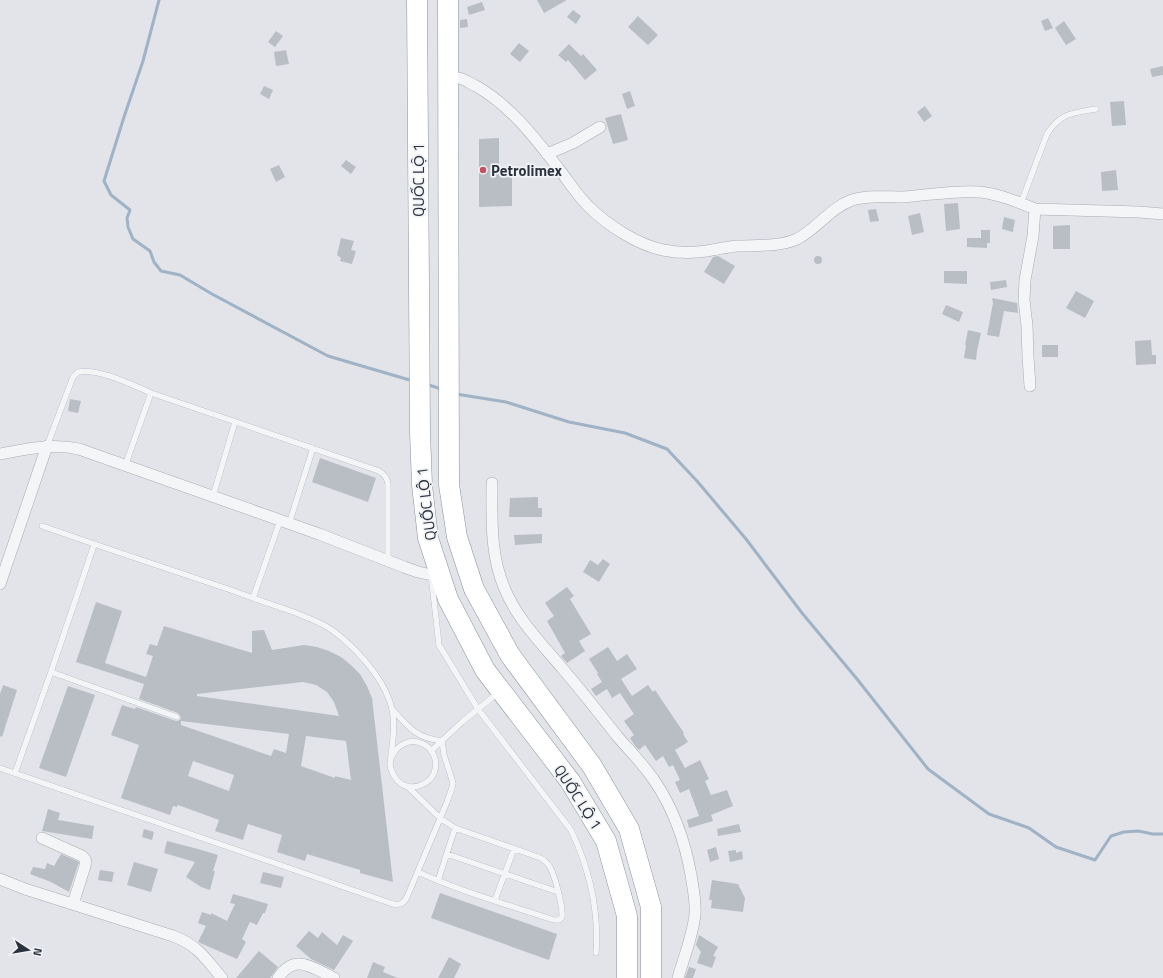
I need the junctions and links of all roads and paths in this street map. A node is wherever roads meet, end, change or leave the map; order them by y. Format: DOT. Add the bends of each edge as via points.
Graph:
graph roads {
  1 [pos="417,0"];
  2 [pos="448,0"];
  3 [pos="448,81"];
  4 [pos="1096,108"];
  5 [pos="448,124"];
  6 [pos="418,127"];
  7 [pos="600,128"];
  8 [pos="547,154"];
  9 [pos="1021,203"];
  10 [pos="1035,209"];
  11 [pos="1163,214"];
  12 [pos="1030,386"];
  13 [pos="151,393"];
  14 [pos="235,422"];
  15 [pos="47,446"];
  16 [pos="313,448"];
  17 [pos="0,454"];
  18 [pos="125,466"];
  19 [pos="492,483"];
  20 [pos="213,496"];
  21 [pos="284,522"];
  22 [pos="42,526"];
  23 [pos="94,544"];
  24 [pos="388,560"];
  25 [pos="436,576"];
  26 [pos="0,584"];
  27 [pos="253,598"];
  28 [pos="522,671"];
  29 [pos="51,672"];
  30 [pos="500,690"];
  31 [pos="478,709"];
  32 [pos="393,710"];
  33 [pos="177,717"];
  34 [pos="442,741"];
  35 [pos="431,751"];
  36 [pos="391,758"];
  37 [pos="0,768"];
  38 [pos="15,773"];
  39 [pos="408,787"];
  40 [pos="440,818"];
  41 [pos="455,828"];
  42 [pos="42,838"];
  43 [pos="514,849"];
  44 [pos="447,854"];
  45 [pos="418,872"];
  46 [pos="505,874"];
  47 [pos="0,879"];
  48 [pos="438,881"];
  49 [pos="558,892"];
  50 [pos="495,900"];
  51 [pos="73,904"];
  52 [pos="596,953"];
  53 [pos="222,978"];
  54 [pos="278,978"];
  55 [pos="334,978"];
  56 [pos="627,978"];
  57 [pos="651,978"];
  58 [pos="678,978"];
  1 -- 6 [label="highway, QUỐC LỘ 1"];
  2 -- 3 [label="highway, QUỐC LỘ 1"];
  3 -- 5 [label="highway, QUỐC LỘ 1"];
  3 -- 8 [label="street" via="458,78 488,93 513,113"];
  4 -- 9 [label="lane" via="1064,117 1052,126"];
  5 -- 6 [label="highway"];
  5 -- 28 [label="highway, QUỐC LỘ 1" via="450,485 457,537 474,589 510,655"];
  6 -- 25 [label="highway, QUỐC LỘ 1" via="422,485 428,538"];
  7 -- 8 [label="street"];
  8 -- 9 [label="street" via="576,192 602,218 644,244 674,251 698,252 788,242 805,234 839,207 861,198 981,192"];
  9 -- 10 [label="street"];
  10 -- 11 [label="street"];
  10 -- 12 [label="street" via="1024,300"];
  13 -- 14 [label="lane"];
  13 -- 15 [label="lane" via="91,371 78,372 72,378"];
  13 -- 18 [label="lane"];
  14 -- 16 [label="lane"];
  14 -- 20 [label="lane"];
  15 -- 17 [label="street"];
  15 -- 18 [label="street" via="79,449"];
  15 -- 26 [label="street"];
  16 -- 21 [label="lane"];
  16 -- 24 [label="lane" via="371,468 387,478"];
  18 -- 20 [label="street"];
  19 -- 58 [label="street" via="495,558 498,573 510,602 651,775 676,822 688,862 695,904 694,921"];
  20 -- 21 [label="street"];
  21 -- 24 [label="street"];
  21 -- 27 [label="lane"];
  22 -- 23 [label="lane"];
  23 -- 27 [label="lane"];
  23 -- 29 [label="lane"];
  24 -- 25 [label="street"];
  25 -- 30 [label="highway, QUỐC LỘ 1" via="485,670"];
  25 -- 31 [label="lane" via="439,644"];
  27 -- 32 [label="lane" via="317,622 343,639 379,680"];
  28 -- 30 [label="highway"];
  28 -- 57 [label="highway, QUỐC LỘ 1" via="592,766 629,829 651,907"];
  29 -- 33 [label="lane"];
  29 -- 38 [label="lane"];
  30 -- 31 [label="lane"];
  30 -- 56 [label="highway, QUỐC LỘ 1" via="570,781 606,841 628,916"];
  31 -- 34 [label="lane"];
  31 -- 52 [label="lane" via="576,840 588,879 596,920"];
  32 -- 34 [label="lane" via="421,736"];
  32 -- 36 [label="lane"];
  34 -- 35 [label="lane"];
  34 -- 40 [label="lane" via="453,783"];
  35 -- 36 [label="lane" via="422,743 407,742 394,751"];
  35 -- 39 [label="lane" via="436,761 433,776 422,785"];
  36 -- 39 [label="lane" via="390,765 395,779"];
  37 -- 38 [label="lane"];
  38 -- 45 [label="lane" via="394,904 401,904 406,900"];
  39 -- 40 [label="lane"];
  40 -- 41 [label="lane"];
  40 -- 45 [label="lane"];
  41 -- 43 [label="lane"];
  41 -- 44 [label="lane"];
  42 -- 51 [label="street" via="85,858 85,866"];
  43 -- 46 [label="lane"];
  43 -- 49 [label="lane" via="546,862"];
  44 -- 46 [label="lane"];
  44 -- 48 [label="lane"];
  45 -- 48 [label="lane"];
  46 -- 49 [label="lane"];
  46 -- 50 [label="lane"];
  47 -- 51 [label="street"];
  48 -- 50 [label="lane"];
  49 -- 50 [label="lane" via="562,915 561,919 557,920"];
  51 -- 53 [label="street" via="186,941 202,954"];
  54 -- 55 [label="street" via="289,966 301,963"];
}
